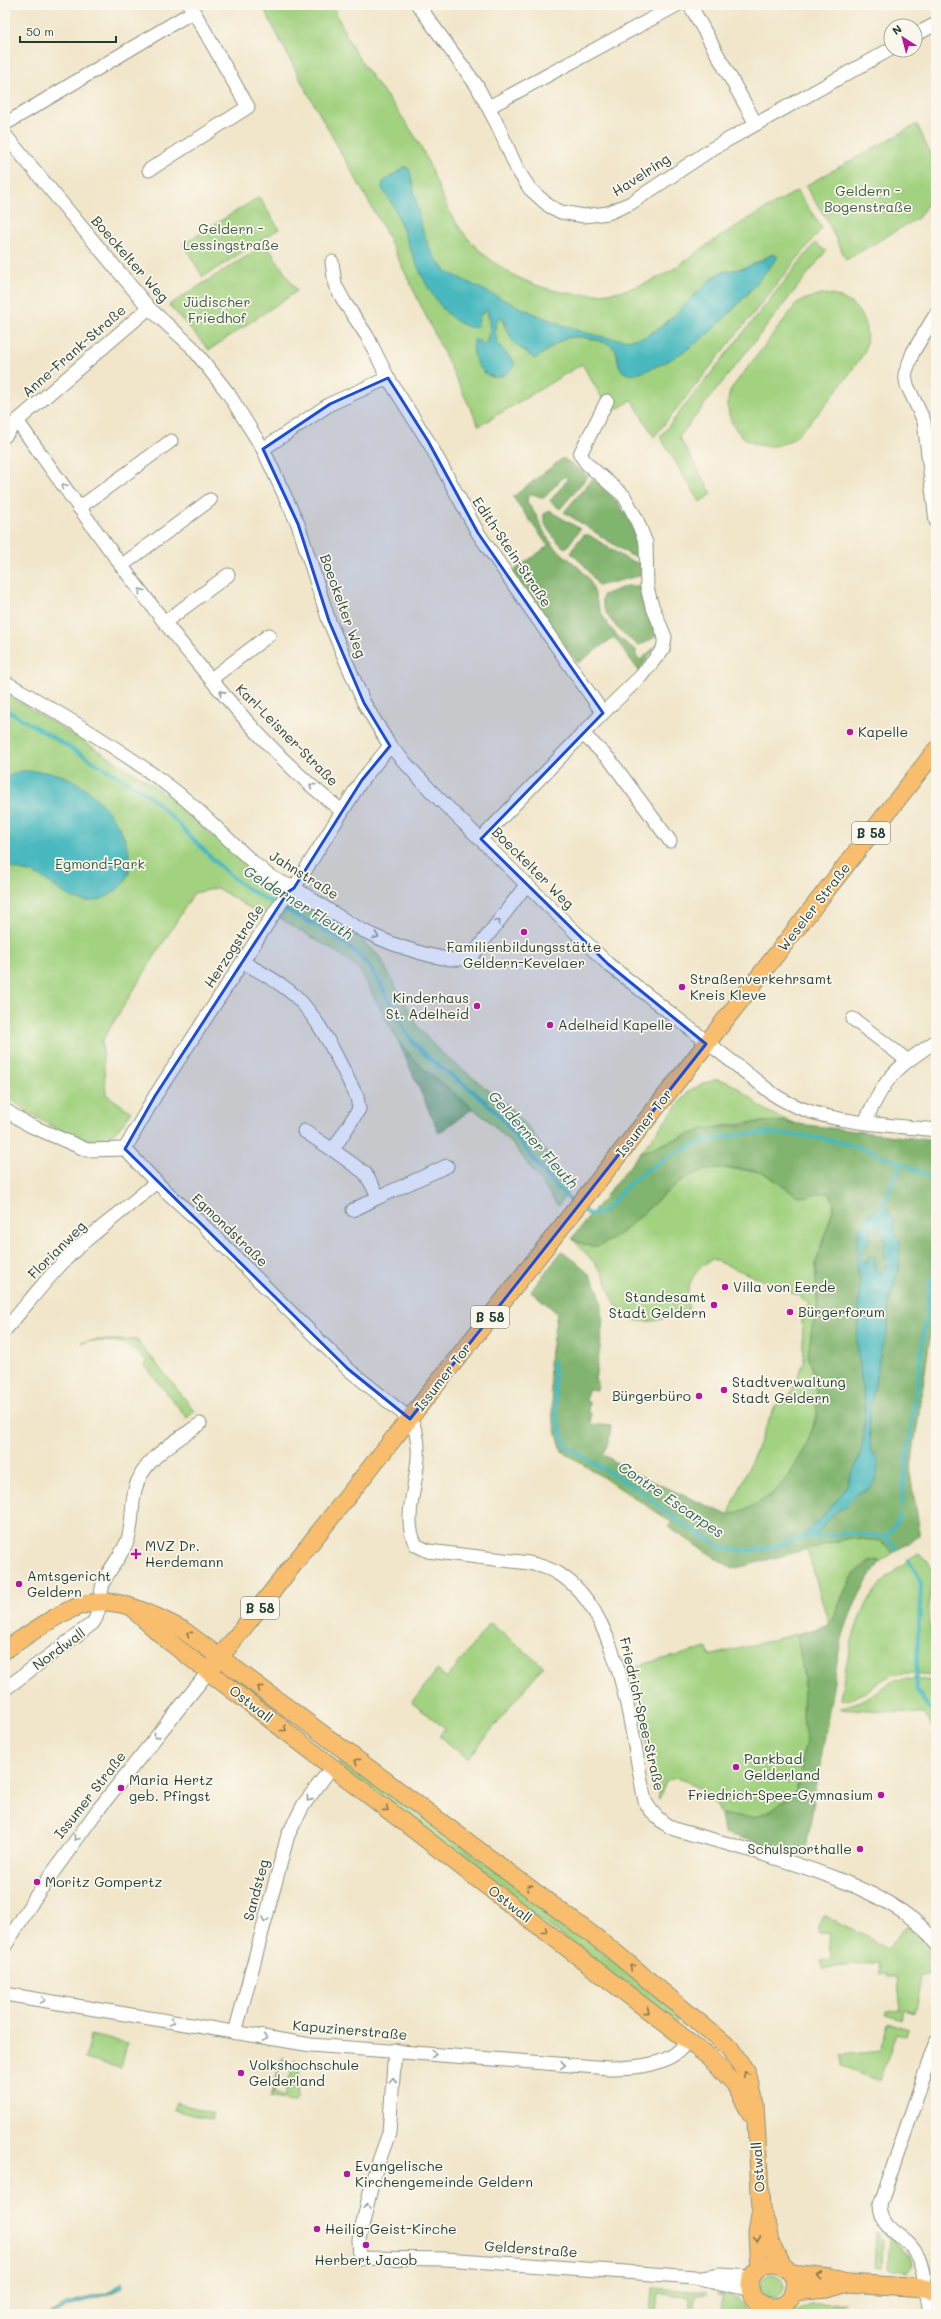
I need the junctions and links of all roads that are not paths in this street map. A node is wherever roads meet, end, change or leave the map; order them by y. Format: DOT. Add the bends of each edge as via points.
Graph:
graph roads {
  1 [pos="419,5"];
  2 [pos="677,5"];
  3 [pos="690,5"];
  4 [pos="192,8"];
  5 [pos="936,24"];
  6 [pos="923,31"];
  7 [pos="883,53"];
  8 [pos="489,107"];
  9 [pos="5,124"];
  10 [pos="756,124"];
  11 [pos="5,135"];
  12 [pos="148,170"];
  13 [pos="332,262"];
  14 [pos="149,308"];
  15 [pos="936,314"];
  16 [pos="388,378"];
  17 [pos="607,401"];
  18 [pos="17,422"];
  19 [pos="931,430"];
  20 [pos="5,436"];
  21 [pos="171,441"];
  22 [pos="263,449"];
  23 [pos="210,500"];
  24 [pos="79,508"];
  25 [pos="936,520"];
  26 [pos="121,566"];
  27 [pos="228,575"];
  28 [pos="164,622"];
  29 [pos="269,635"];
  30 [pos="211,679"];
  31 [pos="5,682"];
  32 [pos="603,713"];
  33 [pos="583,734"];
  34 [pos="390,746"];
  35 [pos="936,750"];
  36 [pos="342,811"];
  37 [pos="481,839"];
  38 [pos="670,841"];
  39 [pos="527,884"];
  40 [pos="291,890"];
  41 [pos="243,962"];
  42 [pos="853,1019"];
  43 [pos="936,1041"];
  44 [pos="706,1044"];
  45 [pos="907,1060"];
  46 [pos="5,1110"];
  47 [pos="865,1122"];
  48 [pos="936,1130"];
  49 [pos="304,1131"];
  50 [pos="125,1149"];
  51 [pos="334,1150"];
  52 [pos="447,1166"];
  53 [pos="156,1182"];
  54 [pos="379,1197"];
  55 [pos="353,1210"];
  56 [pos="5,1330"];
  57 [pos="410,1419"];
  58 [pos="200,1424"];
  59 [pos="98,1600"];
  60 [pos="129,1605"];
  61 [pos="5,1650"];
  62 [pos="220,1658"];
  63 [pos="209,1671"];
  64 [pos="5,1689"];
  65 [pos="341,1750"];
  66 [pos="332,1767"];
  67 [pos="936,1944"];
  68 [pos="5,1946"];
  69 [pos="5,1994"];
  70 [pos="693,2016"];
  71 [pos="235,2033"];
  72 [pos="687,2041"];
  73 [pos="936,2041"];
  74 [pos="395,2050"];
  75 [pos="755,2125"];
  76 [pos="761,2210"];
  77 [pos="787,2271"];
  78 [pos="848,2283"];
  79 [pos="930,2290"];
  80 [pos="755,2291"];
  81 [pos="793,2292"];
  82 [pos="777,2311"];
  83 [pos="929,2314"];
  1 -- 8 [label="street, Havelring" via="465,68"];
  2 -- 8 [label="street"];
  3 -- 10 [label="street"];
  4 -- 9 [label="street"];
  4 -- 12 [label="street" via="248,107"];
  5 -- 6 [label="street"];
  7 -- 10 [label="street, Havelring"];
  8 -- 10 [label="street, Havelring" via="517,169 530,189 549,206 561,212 584,216 619,209 705,153"];
  11 -- 14 [label="street, Boeckelter Weg"];
  13 -- 16 [label="street, Edith-Stein-Straße" via="335,284 367,336"];
  14 -- 18 [label="street, Anne-Frank-Straße"];
  14 -- 22 [label="street, Boeckelter Weg" via="191,346 210,368"];
  15 -- 19 [label="street" via="913,352 905,374 907,385 924,422"];
  16 -- 22 [label="street" via="330,404"];
  16 -- 32 [label="street, Edith-Stein-Straße" via="428,441 478,533"];
  17 -- 32 [label="street" via="580,454 587,464 624,496 636,518 646,543 647,587 666,641 663,649 641,676"];
  18 -- 20 [label="street, Anne-Frank-Straße"];
  24 -- 18 [label="street, Karl-Leisner-Straße, one-way"];
  19 -- 25 [label="street"];
  21 -- 24 [label="street"];
  22 -- 34 [label="street, Boeckelter Weg" via="298,524 329,621 364,703"];
  23 -- 26 [label="street"];
  24 -- 26 [label="street, Karl-Leisner-Straße"];
  28 -- 26 [label="street, Karl-Leisner-Straße, one-way"];
  27 -- 28 [label="street"];
  28 -- 30 [label="street, Karl-Leisner-Straße"];
  29 -- 30 [label="street"];
  36 -- 30 [label="street, Karl-Leisner-Straße, one-way" via="304,778 236,710"];
  31 -- 40 [label="street, Jahnstraße" via="108,744 171,788 268,875"];
  32 -- 33 [label="street"];
  33 -- 37 [label="street"];
  33 -- 38 [label="street" via="610,760"];
  34 -- 36 [label="street, Herzogstraße"];
  34 -- 37 [label="street, Boeckelter Weg" via="432,792"];
  35 -- 44 [label="main road, Weseler Straße / B 58"];
  36 -- 40 [label="street, Herzogstraße"];
  37 -- 39 [label="street, Boeckelter Weg"];
  40 -- 39 [label="street, Jahnstraße, one-way" via="368,933 424,953 466,960 472,956"];
  39 -- 44 [label="street, Boeckelter Weg" via="608,964"];
  40 -- 41 [label="street, Herzogstraße"];
  41 -- 50 [label="street, Herzogstraße" via="155,1096"];
  41 -- 51 [label="street" via="303,1003 318,1025 357,1097 359,1109"];
  42 -- 45 [label="street"];
  43 -- 45 [label="street"];
  44 -- 47 [label="street, Boeckelter Weg" via="788,1104 817,1114"];
  44 -- 57 [label="main road, Issumer Tor / B 58"];
  45 -- 47 [label="street" via="884,1082"];
  46 -- 50 [label="street" via="29,1125 86,1150"];
  47 -- 48 [label="street, Boeckelter Weg"];
  49 -- 51 [label="street"];
  50 -- 53 [label="street, Egmondstraße"];
  51 -- 54 [label="street" via="365,1173"];
  52 -- 54 [label="street"];
  53 -- 56 [label="street, Florianweg" via="84,1242"];
  53 -- 57 [label="street, Egmondstraße" via="348,1369"];
  54 -- 55 [label="street"];
  57 -- 62 [label="main road, Issumer Tor / B 58"];
  57 -- 67 [label="street, Friedrich-Spee-Straße" via="416,1430 418,1446 410,1523 416,1545 428,1551 530,1563 557,1572 581,1594 608,1636 645,1801 652,1812 674,1829 807,1868 870,1893 908,1915 924,1928"];
  58 -- 59 [label="street" via="155,1457 142,1474 134,1492 128,1537 104,1581"];
  59 -- 60 [label="main road, Nordwall"];
  59 -- 61 [label="main road, Nordwall" via="63,1612"];
  59 -- 64 [label="street, Nordwall" via="97,1615 90,1626"];
  62 -- 60 [label="main road, Nordwall, one-way" via="183,1630"];
  60 -- 63 [label="main road" via="166,1639"];
  62 -- 63 [label="main road, Issumer Tor / B 58"];
  65 -- 62 [label="main road, Ostwall, one-way"];
  63 -- 66 [label="main road, Ostwall, one-way"];
  63 -- 68 [label="street, Issumer Straße, one-way" via="97,1810 36,1896"];
  65 -- 66 [label="main road"];
  70 -- 65 [label="main road, Ostwall, one-way" via="594,1936 452,1829"];
  66 -- 71 [label="street, Sandsteg, one-way" via="304,1804 288,1835"];
  66 -- 72 [label="main road, Ostwall, one-way"];
  69 -- 71 [label="street, Kapuzinerstraße, one-way"];
  70 -- 72 [label="main road" via="694,2024"];
  75 -- 70 [label="main road, Ostwall, one-way" via="752,2086 741,2063 720,2038"];
  71 -- 74 [label="street, Kapuzinerstraße, one-way" via="294,2042"];
  74 -- 72 [label="street, Kapuzinerstraße, one-way" via="624,2068 645,2066 668,2057 679,2052"];
  72 -- 75 [label="main road, Ostwall" via="717,2064 734,2083"];
  73 -- 79 [label="street" via="880,2204 880,2214 886,2226 908,2243 918,2256"];
  80 -- 74 [label="street, Gelderstraße, one-way" via="720,2275 700,2278 446,2259 360,2258 359,2240 372,2183 389,2133"];
  75 -- 76 [label="main road, Ostwall"];
  76 -- 77 [label="main road, Ostwall" via="769,2230 771,2244"];
  76 -- 80 [label="main road, Ostwall, one-way" via="757,2233"];
  78 -- 77 [label="main road, one-way"];
  77 -- 80 [label="main road" via="769,2265"];
  77 -- 81 [label="main road" via="793,2280"];
  78 -- 79 [label="main road"];
  78 -- 81 [label="main road" via="827,2289"];
  79 -- 83 [label="street"];
  80 -- 82 [label="main road" via="765,2307"];
  81 -- 82 [label="main road" via="790,2299"];
}
